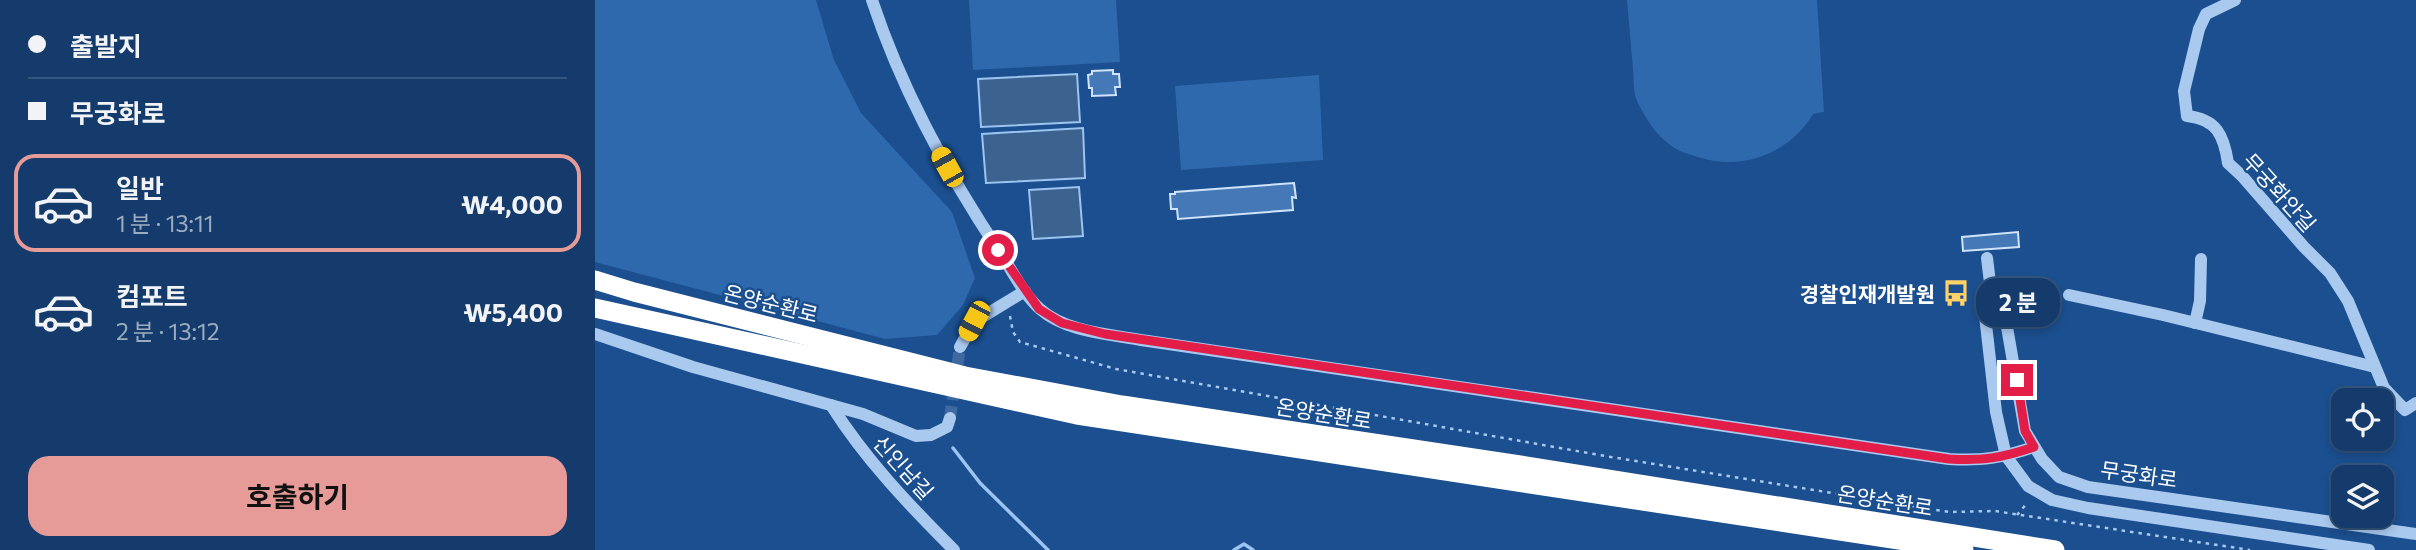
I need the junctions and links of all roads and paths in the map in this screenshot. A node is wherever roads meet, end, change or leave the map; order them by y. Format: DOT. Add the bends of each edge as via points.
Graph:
graph roads {
  1 [pos="872,0"];
  2 [pos="2235,0"];
  3 [pos="1987,258"];
  4 [pos="2201,259"];
  5 [pos="595,281"];
  6 [pos="1025,291"];
  7 [pos="1991,291"];
  8 [pos="2069,295"];
  9 [pos="1001,305"];
  10 [pos="595,308"];
  11 [pos="2195,323"];
  12 [pos="595,334"];
  13 [pos="960,347"];
  14 [pos="2375,367"];
  15 [pos="2416,403"];
  16 [pos="831,405"];
  17 [pos="950,418"];
  18 [pos="2034,447"];
  19 [pos="2006,456"];
  20 [pos="2037,491"];
  21 [pos="2018,515"];
  22 [pos="2416,534"];
  23 [pos="954,550"];
  24 [pos="1964,550"];
  25 [pos="2055,550"];
  26 [pos="2250,550"];
  27 [pos="2369,550"];
  1 -- 6 [label="street" via="936,146"];
  2 -- 14 [label="street, 무궁화안길" via="2206,14 2184,90 2187,116 2213,125 2224,141 2228,163 2330,273 2348,301"];
  3 -- 7 [label="street, 무궁화로"];
  4 -- 11 [label="street"];
  5 -- 25 [label="highway, 온양순환로" via="965,376 1122,405"];
  6 -- 9 [label="street"];
  6 -- 19 [label="street" via="1039,309 1062,323 1117,336 1949,459 1979,461"];
  7 -- 18 [label="street, 무궁화로" via="2003,304 2025,431"];
  7 -- 19 [label="street, 무궁화로" via="1984,307"];
  8 -- 11 [label="street"];
  9 -- 13 [label="street" via="974,321"];
  9 -- 21 [label="path" via="1020,342 1116,369 1619,459 1949,512"];
  10 -- 24 [label="highway, 온양순환로" via="1077,415"];
  11 -- 14 [label="street"];
  12 -- 16 [label="street"];
  14 -- 15 [label="street, 무궁화안길" via="2384,388 2406,410"];
  16 -- 17 [label="street" via="916,436 947,427"];
  16 -- 23 [label="street, 신인남길" via="886,479"];
  18 -- 19 [label="street"];
  18 -- 22 [label="street, 무궁화로" via="2059,477 2088,486"];
  19 -- 20 [label="street, 무궁화로"];
  20 -- 21 [label="path"];
  20 -- 27 [label="street, 무궁화로" via="2052,500 2088,508"];
  21 -- 26 [label="path"];
}
